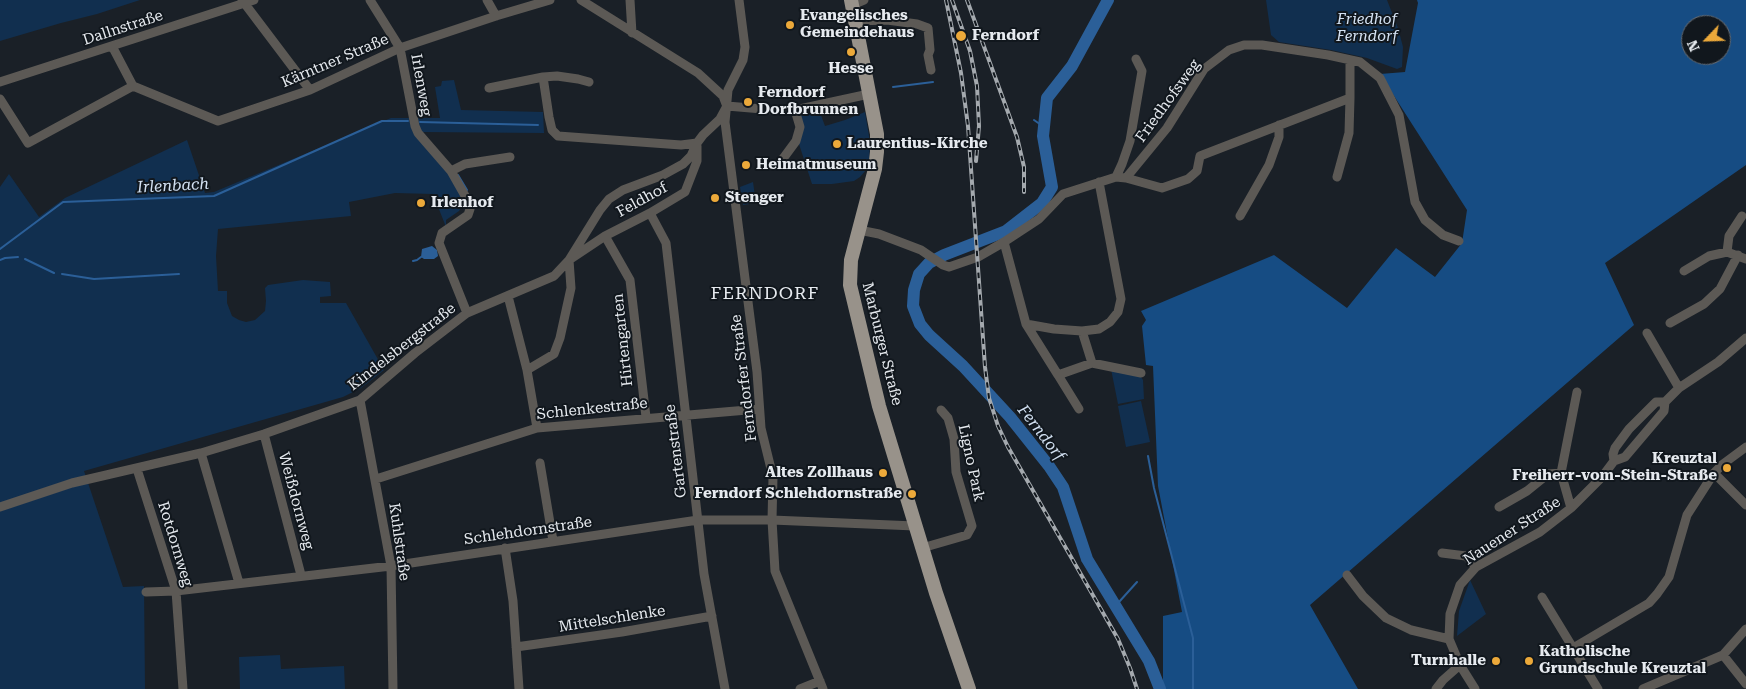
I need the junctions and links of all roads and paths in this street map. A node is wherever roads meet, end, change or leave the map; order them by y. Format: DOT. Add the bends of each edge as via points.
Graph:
graph roads {
  1 [pos="254,0"];
  2 [pos="370,0"];
  3 [pos="487,0"];
  4 [pos="550,0"];
  5 [pos="581,0"];
  6 [pos="630,0"];
  7 [pos="739,0"];
  8 [pos="243,2"];
  9 [pos="856,2"];
  10 [pos="496,16"];
  11 [pos="856,21"];
  12 [pos="632,33"];
  13 [pos="112,46"];
  14 [pos="400,48"];
  15 [pos="1136,60"];
  16 [pos="1350,60"];
  17 [pos="931,70"];
  18 [pos="543,77"];
  19 [pos="0,82"];
  20 [pos="589,82"];
  21 [pos="133,86"];
  22 [pos="488,88"];
  23 [pos="310,90"];
  24 [pos="869,94"];
  25 [pos="1350,98"];
  26 [pos="0,99"];
  27 [pos="727,106"];
  28 [pos="795,110"];
  29 [pos="1279,125"];
  30 [pos="697,143"];
  31 [pos="510,158"];
  32 [pos="779,164"];
  33 [pos="451,172"];
  34 [pos="1116,177"];
  35 [pos="1338,177"];
  36 [pos="1126,178"];
  37 [pos="1099,182"];
  38 [pos="650,213"];
  39 [pos="1240,216"];
  40 [pos="1742,216"];
  41 [pos="859,230"];
  42 [pos="605,236"];
  43 [pos="1459,241"];
  44 [pos="1004,242"];
  45 [pos="1727,252"];
  46 [pos="1742,257"];
  47 [pos="569,260"];
  48 [pos="1684,271"];
  49 [pos="508,296"];
  50 [pos="466,313"];
  51 [pos="1670,323"];
  52 [pos="1026,324"];
  53 [pos="1082,331"];
  54 [pos="1647,333"];
  55 [pos="1746,338"];
  56 [pos="1092,363"];
  57 [pos="528,370"];
  58 [pos="1141,372"];
  59 [pos="1058,375"];
  60 [pos="1679,388"];
  61 [pos="1577,392"];
  62 [pos="360,400"];
  63 [pos="1665,402"];
  64 [pos="760,409"];
  65 [pos="1079,409"];
  66 [pos="941,410"];
  67 [pos="686,415"];
  68 [pos="646,418"];
  69 [pos="537,428"];
  70 [pos="264,434"];
  71 [pos="1746,447"];
  72 [pos="201,453"];
  73 [pos="1614,462"];
  74 [pos="540,463"];
  75 [pos="137,469"];
  76 [pos="1561,473"];
  77 [pos="1714,473"];
  78 [pos="376,479"];
  79 [pos="1746,505"];
  80 [pos="0,507"];
  81 [pos="1499,507"];
  82 [pos="1571,508"];
  83 [pos="698,520"];
  84 [pos="772,520"];
  85 [pos="915,526"];
  86 [pos="553,541"];
  87 [pos="505,548"];
  88 [pos="922,548"];
  89 [pos="1442,552"];
  90 [pos="391,566"];
  91 [pos="1476,567"];
  92 [pos="1348,575"];
  93 [pos="301,576"];
  94 [pos="239,583"];
  95 [pos="176,591"];
  96 [pos="146,592"];
  97 [pos="1542,597"];
  98 [pos="712,616"];
  99 [pos="1746,629"];
  100 [pos="1449,639"];
  101 [pos="516,647"];
  102 [pos="1573,648"];
  103 [pos="1723,655"];
  104 [pos="1460,665"];
  105 [pos="1746,684"];
  106 [pos="821,685"];
  107 [pos="183,689"];
  108 [pos="393,689"];
  109 [pos="519,689"];
  110 [pos="725,689"];
  111 [pos="800,689"];
  112 [pos="969,689"];
  113 [pos="1436,689"];
  114 [pos="1475,689"];
  115 [pos="1598,689"];
  116 [pos="1643,689"];
  1 -- 8 [label="street, Dallnstraße"];
  2 -- 14 [label="street, Irlenweg"];
  3 -- 10 [label="street"];
  4 -- 10 [label="street, Kärntner Straße"];
  5 -- 12 [label="street"];
  6 -- 12 [label="street"];
  7 -- 27 [label="street, Ferndorfer Straße" via="743,60 728,90"];
  8 -- 13 [label="street, Dallnstraße"];
  8 -- 23 [label="street"];
  9 -- 11 [label="main road, Marburger Straße"];
  10 -- 14 [label="street, Kärntner Straße"];
  11 -- 17 [label="street" via="887,20 928,28"];
  11 -- 24 [label="main road, Marburger Straße"];
  12 -- 27 [label="street" via="698,72 723,96"];
  13 -- 19 [label="street, Dallnstraße"];
  13 -- 21 [label="street"];
  14 -- 23 [label="street, Kärntner Straße"];
  14 -- 33 [label="street, Irlenweg" via="414,126"];
  15 -- 34 [label="street, Friedhofsweg" via="1142,71 1130,140"];
  16 -- 25 [label="street"];
  16 -- 36 [label="street, Friedhofsweg" via="1262,45 1244,45 1229,50 1204,69 1167,128"];
  16 -- 43 [label="street, Friedhofsweg" via="1360,62 1380,78 1399,115 1415,202 1425,220 1443,235"];
  18 -- 20 [label="street"];
  18 -- 22 [label="street"];
  18 -- 30 [label="street" via="552,130 558,136 681,145"];
  21 -- 23 [label="street, Kärntner Straße" via="218,121"];
  21 -- 26 [label="street" via="28,143"];
  24 -- 28 [label="street"];
  24 -- 41 [label="main road, Marburger Straße" via="877,152"];
  25 -- 29 [label="street"];
  25 -- 35 [label="street" via="1349,133"];
  27 -- 28 [label="street"];
  27 -- 30 [label="street, Kindelsbergstraße" via="720,119"];
  27 -- 64 [label="street, Ferndorfer Straße" via="725,122"];
  28 -- 32 [label="street" via="800,128 796,141"];
  29 -- 36 [label="street" via="1200,156 1197,171 1188,179 1162,188"];
  29 -- 39 [label="street" via="1279,137 1269,165"];
  30 -- 38 [label="street, Feldhof" via="697,161 685,192"];
  30 -- 47 [label="street, Kindelsbergstraße" via="683,164 663,176 622,190 609,199"];
  31 -- 33 [label="street" via="465,164"];
  33 -- 50 [label="street, Irlenweg" via="470,209 468,215 442,233 439,243"];
  34 -- 36 [label="street"];
  34 -- 37 [label="street"];
  37 -- 44 [label="street" via="1063,194 1039,219"];
  37 -- 53 [label="street" via="1121,298 1118,312 1110,322 1099,329"];
  38 -- 42 [label="street, Feldhof"];
  38 -- 67 [label="street, Gartenstraße" via="666,243"];
  40 -- 45 [label="street" via="1729,236"];
  41 -- 44 [label="street" via="921,250 949,267 978,257"];
  41 -- 85 [label="main road, Marburger Straße" via="851,260 850,286 879,406"];
  42 -- 47 [label="street, Feldhof"];
  42 -- 68 [label="street, Hirtengarten" via="630,280"];
  44 -- 52 [label="street"];
  45 -- 46 [label="street"];
  45 -- 48 [label="street" via="1709,256"];
  46 -- 51 [label="street" via="1720,289 1704,304"];
  47 -- 49 [label="street, Kindelsbergstraße" via="554,276"];
  47 -- 57 [label="street" via="571,288 560,338 554,354"];
  49 -- 50 [label="street, Kindelsbergstraße"];
  49 -- 57 [label="street"];
  50 -- 62 [label="street, Kindelsbergstraße"];
  52 -- 53 [label="street"];
  52 -- 59 [label="street"];
  53 -- 56 [label="street"];
  54 -- 60 [label="street"];
  55 -- 60 [label="street, Nauener Straße"];
  56 -- 58 [label="street"];
  56 -- 59 [label="street"];
  57 -- 69 [label="street"];
  59 -- 65 [label="street"];
  60 -- 63 [label="street, Nauener Straße"];
  61 -- 76 [label="street"];
  62 -- 70 [label="street, Kindelsbergstraße"];
  62 -- 78 [label="street, Kuhlstraße"];
  63 -- 73 [label="street, Nauener Straße" via="1664,411 1625,456"];
  63 -- 73 [label="street, Nauener Straße" via="1656,402 1629,429 1615,448"];
  64 -- 67 [label="street, Schlenkestraße"];
  64 -- 84 [label="street, Ferndorfer Straße" via="772,477"];
  66 -- 88 [label="street, Ligno Park" via="948,418 954,439 956,472 972,526 967,535"];
  67 -- 68 [label="street, Schlenkestraße"];
  67 -- 83 [label="street, Gartenstraße"];
  68 -- 69 [label="street, Schlenkestraße"];
  69 -- 78 [label="street, Schlenkestraße"];
  70 -- 72 [label="street, Kindelsbergstraße"];
  70 -- 93 [label="street, Weißdornweg"];
  71 -- 77 [label="street"];
  72 -- 75 [label="street, Kindelsbergstraße"];
  72 -- 94 [label="street"];
  73 -- 82 [label="street, Nauener Straße"];
  74 -- 86 [label="street"];
  75 -- 80 [label="street, Kindelsbergstraße" via="72,483"];
  75 -- 95 [label="street, Rotdornweg"];
  76 -- 81 [label="street" via="1548,474"];
  76 -- 82 [label="street"];
  77 -- 79 [label="street"];
  77 -- 102 [label="street" via="1687,515 1669,577 1657,594 1649,603"];
  78 -- 90 [label="street, Kuhlstraße"];
  82 -- 91 [label="street, Nauener Straße" via="1540,532"];
  83 -- 84 [label="street, Schlehdornstraße"];
  83 -- 86 [label="street, Schlehdornstraße"];
  83 -- 98 [label="street, Gartenstraße"];
  84 -- 85 [label="street, Schlehdornstraße"];
  84 -- 106 [label="street, Ferndorfer Straße" via="775,571"];
  85 -- 88 [label="main road, Marburger Straße"];
  86 -- 87 [label="street, Schlehdornstraße"];
  87 -- 90 [label="street, Schlehdornstraße"];
  87 -- 101 [label="street"];
  88 -- 112 [label="main road, Marburger Straße"];
  89 -- 91 [label="street" via="1466,556"];
  90 -- 93 [label="street, Schlehdornstraße"];
  90 -- 108 [label="street, Kuhlstraße"];
  91 -- 100 [label="street, Nauener Straße" via="1460,585 1455,598 1450,614"];
  92 -- 100 [label="street" via="1363,596 1386,618 1411,630"];
  93 -- 94 [label="street, Schlehdornstraße"];
  94 -- 95 [label="street, Schlehdornstraße"];
  95 -- 96 [label="street, Schlehdornstraße"];
  95 -- 107 [label="street, Rotdornweg"];
  97 -- 102 [label="street"];
  98 -- 101 [label="street, Mittelschlenke"];
  98 -- 110 [label="street, Gartenstraße"];
  99 -- 103 [label="street"];
  100 -- 104 [label="street, Nauener Straße"];
  101 -- 109 [label="street"];
  102 -- 115 [label="street"];
  103 -- 105 [label="street"];
  103 -- 116 [label="street"];
  104 -- 113 [label="street"];
  104 -- 114 [label="street, Nauener Straße"];
  106 -- 111 [label="street"];
}
